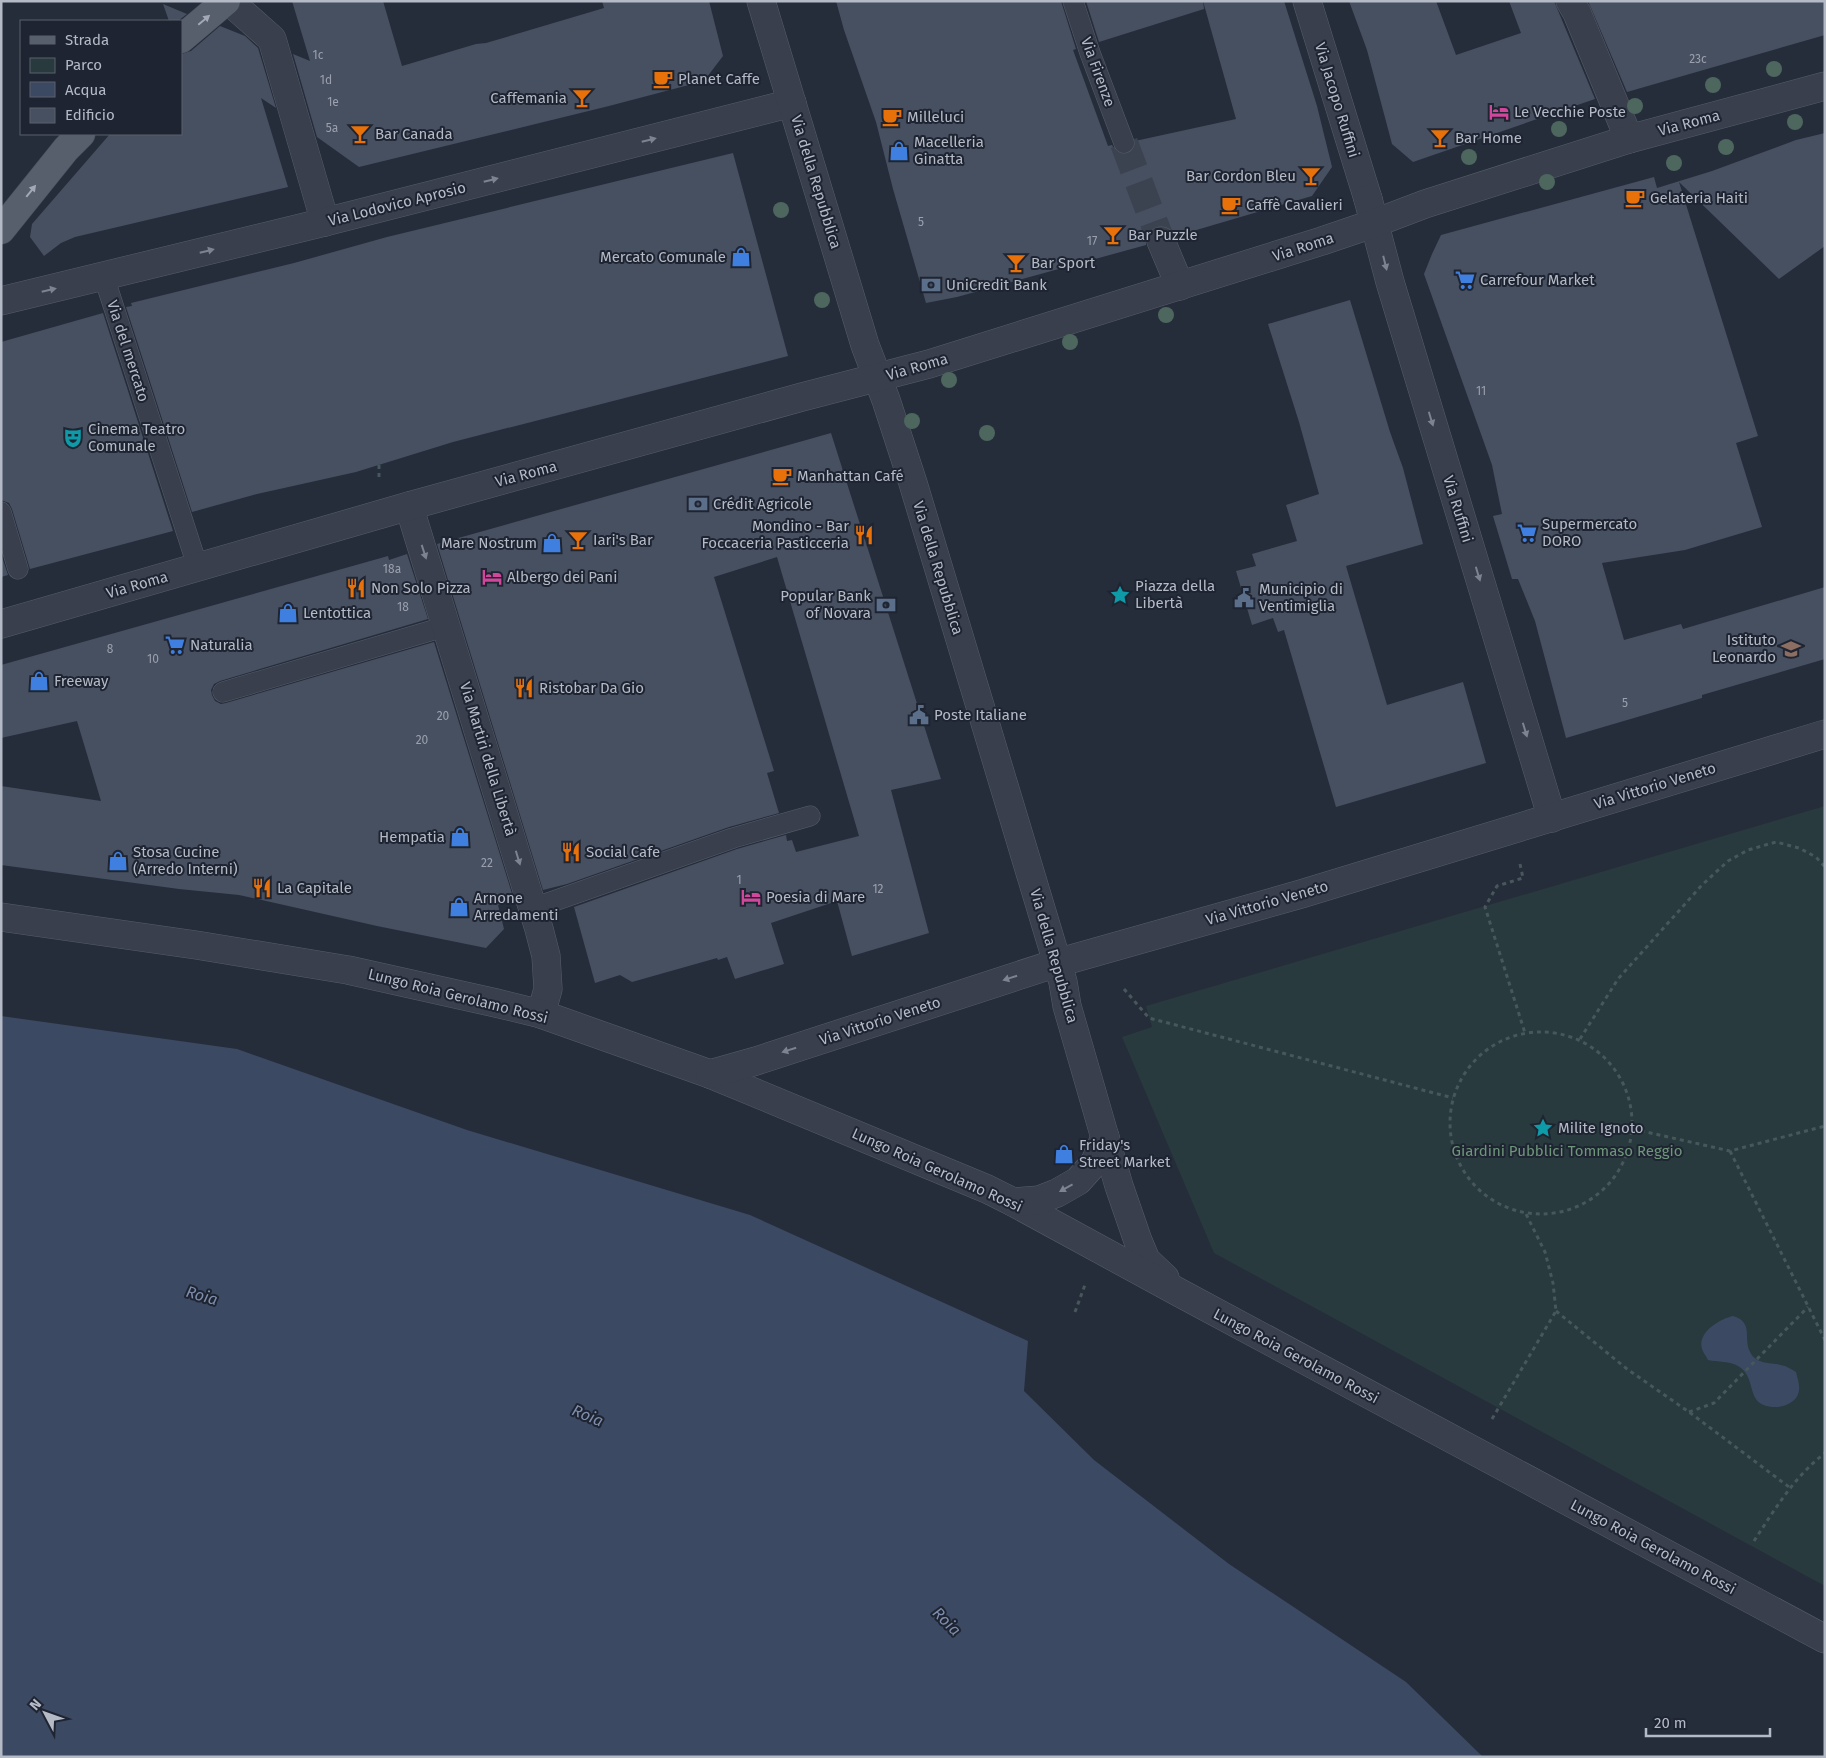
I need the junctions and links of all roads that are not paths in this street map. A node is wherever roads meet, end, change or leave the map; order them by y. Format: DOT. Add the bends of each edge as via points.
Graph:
graph roads {
  1 [pos="228,1"];
  2 [pos="761,1"];
  3 [pos="1073,1"];
  4 [pos="1570,1"];
  5 [pos="1312,3"];
  6 [pos="182,38"];
  7 [pos="1825,86"];
  8 [pos="792,103"];
  9 [pos="80,135"];
  10 [pos="1629,139"];
  11 [pos="1124,143"];
  12 [pos="1372,211"];
  13 [pos="325,222"];
  14 [pos="1,230"];
  15 [pos="1161,240"];
  16 [pos="104,277"];
  17 [pos="1180,286"];
  18 [pos="1,301"];
  19 [pos="877,378"];
  20 [pos="410,506"];
  21 [pos="1,512"];
  22 [pos="198,568"];
  23 [pos="18,570"];
  24 [pos="1,624"];
  25 [pos="447,626"];
  26 [pos="223,692"];
  27 [pos="1825,734"];
  28 [pos="810,816"];
  29 [pos="1552,818"];
  30 [pos="534,908"];
  31 [pos="1,917"];
  32 [pos="1056,963"];
  33 [pos="540,1014"];
  34 [pos="710,1074"];
  35 [pos="1105,1137"];
  36 [pos="1013,1202"];
  37 [pos="1180,1294"];
  38 [pos="1825,1639"];
  6 -- 1 [label="main road, one-way"];
  1 -- 13 [label="street" via="272,39"];
  2 -- 8 [label="street, Via della Repubblica"];
  3 -- 11 [label="lane, Via Firenze"];
  4 -- 10 [label="street"];
  5 -- 12 [label="street, Via Jacopo Ruffini"];
  7 -- 10 [label="street, Via Roma"];
  13 -- 8 [label="street, Via Lodovico Aprosio, one-way"];
  8 -- 19 [label="street, Via della Repubblica"];
  14 -- 9 [label="main road, one-way"];
  10 -- 12 [label="street, Via Roma" via="1425,204"];
  12 -- 17 [label="street, Via Roma"];
  12 -- 29 [label="street, Via Ruffini, one-way" via="1390,282"];
  16 -- 13 [label="street, Via Lodovico Aprosio, one-way"];
  15 -- 17 [label="street"];
  18 -- 16 [label="street, Via Lodovico Aprosio, one-way"];
  16 -- 22 [label="lane, Via del mercato"];
  17 -- 19 [label="street, Via Roma"];
  19 -- 20 [label="street, Via Roma"];
  19 -- 32 [label="street, Via della Repubblica" via="930,538"];
  20 -- 22 [label="street, Via Roma"];
  20 -- 25 [label="street, Via Martiri della Libertà, one-way"];
  21 -- 23 [label="lane"];
  22 -- 24 [label="street, Via Roma"];
  25 -- 26 [label="lane"];
  25 -- 30 [label="street, Via Martiri della Libertà, one-way"];
  27 -- 29 [label="street, Via Vittorio Veneto"];
  28 -- 30 [label="lane" via="733,838"];
  29 -- 32 [label="street, Via Vittorio Veneto" via="1301,894"];
  30 -- 33 [label="street, Via Martiri della Libertà" via="546,956 548,989"];
  31 -- 33 [label="street, Lungo Roia Gerolamo Rossi" via="348,970"];
  32 -- 34 [label="street, Via Vittorio Veneto, one-way"];
  32 -- 35 [label="street, Via della Repubblica"];
  33 -- 34 [label="street, Lungo Roia Gerolamo Rossi"];
  34 -- 36 [label="street, Lungo Roia Gerolamo Rossi"];
  35 -- 36 [label="street, one-way" via="1095,1162 1078,1181 1039,1200"];
  35 -- 37 [label="street, Via della Repubblica" via="1146,1260"];
  36 -- 37 [label="street, Lungo Roia Gerolamo Rossi"];
  37 -- 38 [label="street, Lungo Roia Gerolamo Rossi"];
}
